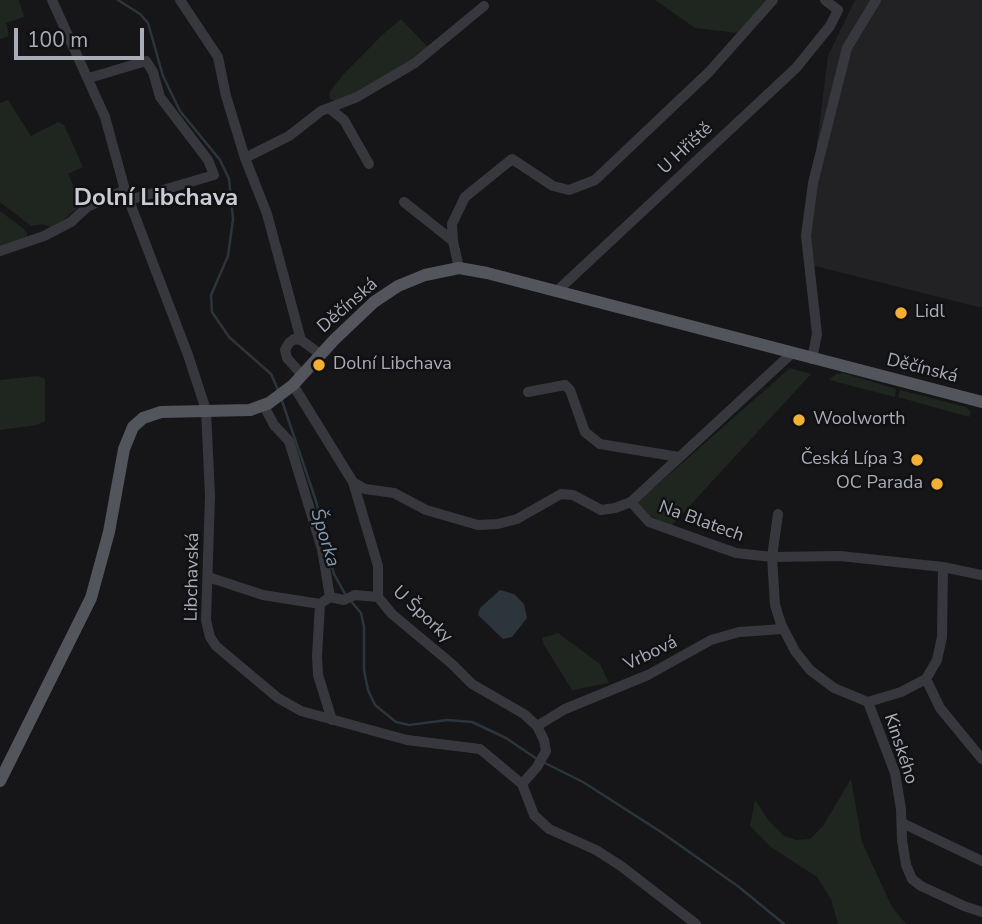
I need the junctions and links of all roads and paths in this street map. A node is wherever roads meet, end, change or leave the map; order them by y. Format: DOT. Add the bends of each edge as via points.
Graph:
graph roads {
  1 [pos="52,0"];
  2 [pos="180,0"];
  3 [pos="773,0"];
  4 [pos="825,0"];
  5 [pos="876,0"];
  6 [pos="484,6"];
  7 [pos="89,78"];
  8 [pos="329,108"];
  9 [pos="245,158"];
  10 [pos="369,164"];
  11 [pos="127,195"];
  12 [pos="404,202"];
  13 [pos="453,241"];
  14 [pos="0,251"];
  15 [pos="459,268"];
  16 [pos="557,291"];
  17 [pos="301,340"];
  18 [pos="320,354"];
  19 [pos="791,354"];
  20 [pos="811,359"];
  21 [pos="302,375"];
  22 [pos="290,387"];
  23 [pos="528,393"];
  24 [pos="982,402"];
  25 [pos="269,403"];
  26 [pos="206,410"];
  27 [pos="679,457"];
  28 [pos="353,482"];
  29 [pos="633,505"];
  30 [pos="778,514"];
  31 [pos="772,557"];
  32 [pos="943,568"];
  33 [pos="982,575"];
  34 [pos="208,577"];
  35 [pos="330,597"];
  36 [pos="378,597"];
  37 [pos="320,604"];
  38 [pos="783,629"];
  39 [pos="926,679"];
  40 [pos="868,702"];
  41 [pos="332,720"];
  42 [pos="537,726"];
  43 [pos="982,760"];
  44 [pos="0,781"];
  45 [pos="522,784"];
  46 [pos="902,823"];
  47 [pos="982,861"];
  48 [pos="982,912"];
  49 [pos="696,924"];
  1 -- 7 [label="street, Libchavská"];
  2 -- 9 [label="street" via="218,57"];
  3 -- 13 [label="street" via="709,72 595,180 569,190 553,186 512,159 465,197 452,224"];
  4 -- 16 [label="street, U Hřiště" via="838,10 796,68"];
  5 -- 20 [label="street" via="848,48 813,183 806,236 817,334"];
  6 -- 8 [label="street" via="415,63"];
  7 -- 11 [label="street, Libchavská"];
  7 -- 11 [label="street" via="146,61 160,97 208,160 214,175"];
  8 -- 9 [label="street" via="289,136"];
  8 -- 10 [label="street" via="344,120"];
  9 -- 17 [label="street" via="267,214"];
  11 -- 14 [label="street" via="87,208 44,236"];
  11 -- 26 [label="street, Libchavská"];
  12 -- 13 [label="street"];
  13 -- 15 [label="street"];
  15 -- 16 [label="main road, Děčínská"];
  15 -- 18 [label="main road, Děčínská" via="398,286 374,302"];
  16 -- 19 [label="main road, Děčínská"];
  17 -- 18 [label="street"];
  17 -- 21 [label="street" via="294,339 285,350"];
  18 -- 21 [label="main road, Děčínská"];
  19 -- 20 [label="main road, Děčínská"];
  19 -- 27 [label="street"];
  20 -- 24 [label="main road, Děčínská"];
  21 -- 22 [label="main road, Děčínská"];
  22 -- 25 [label="main road, Děčínská"];
  22 -- 28 [label="street, U Šporky"];
  23 -- 27 [label="street" via="565,385 585,432 600,444"];
  25 -- 26 [label="main road" via="250,410"];
  25 -- 35 [label="street" via="274,425 289,441 323,550"];
  26 -- 34 [label="street, Libchavská"];
  26 -- 44 [label="main road" via="155,413 130,431 91,598"];
  27 -- 29 [label="street"];
  28 -- 29 [label="street" via="478,525 517,519 561,494 573,495 601,510"];
  28 -- 36 [label="street, U Šporky" via="378,566"];
  29 -- 31 [label="street, Na Blatech" via="649,522 671,531 736,553"];
  30 -- 31 [label="street, Kinského"];
  31 -- 32 [label="street, Na Blatech" via="840,556"];
  31 -- 38 [label="street, Kinského" via="775,605"];
  32 -- 33 [label="street, Na Blatech"];
  32 -- 39 [label="street" via="942,637 937,660"];
  34 -- 37 [label="street" via="263,595"];
  34 -- 41 [label="street, Libchavská" via="206,620 216,646 278,698"];
  35 -- 36 [label="street"];
  35 -- 37 [label="street"];
  36 -- 42 [label="street, U Šporky" via="472,684"];
  37 -- 41 [label="street" via="318,675"];
  38 -- 40 [label="street, Kinského" via="810,670 834,688"];
  38 -- 42 [label="street, Vrbová" via="739,632 711,640"];
  39 -- 40 [label="street"];
  39 -- 43 [label="street" via="940,708"];
  40 -- 46 [label="street, Kinského" via="895,773"];
  41 -- 45 [label="street, Libchavská" via="407,740 481,749"];
  42 -- 45 [label="street" via="544,740 544,756"];
  45 -- 49 [label="street, Libchavská" via="534,815 549,829 621,866"];
  46 -- 47 [label="street"];
  46 -- 48 [label="street, Kinského" via="912,879"];
}
